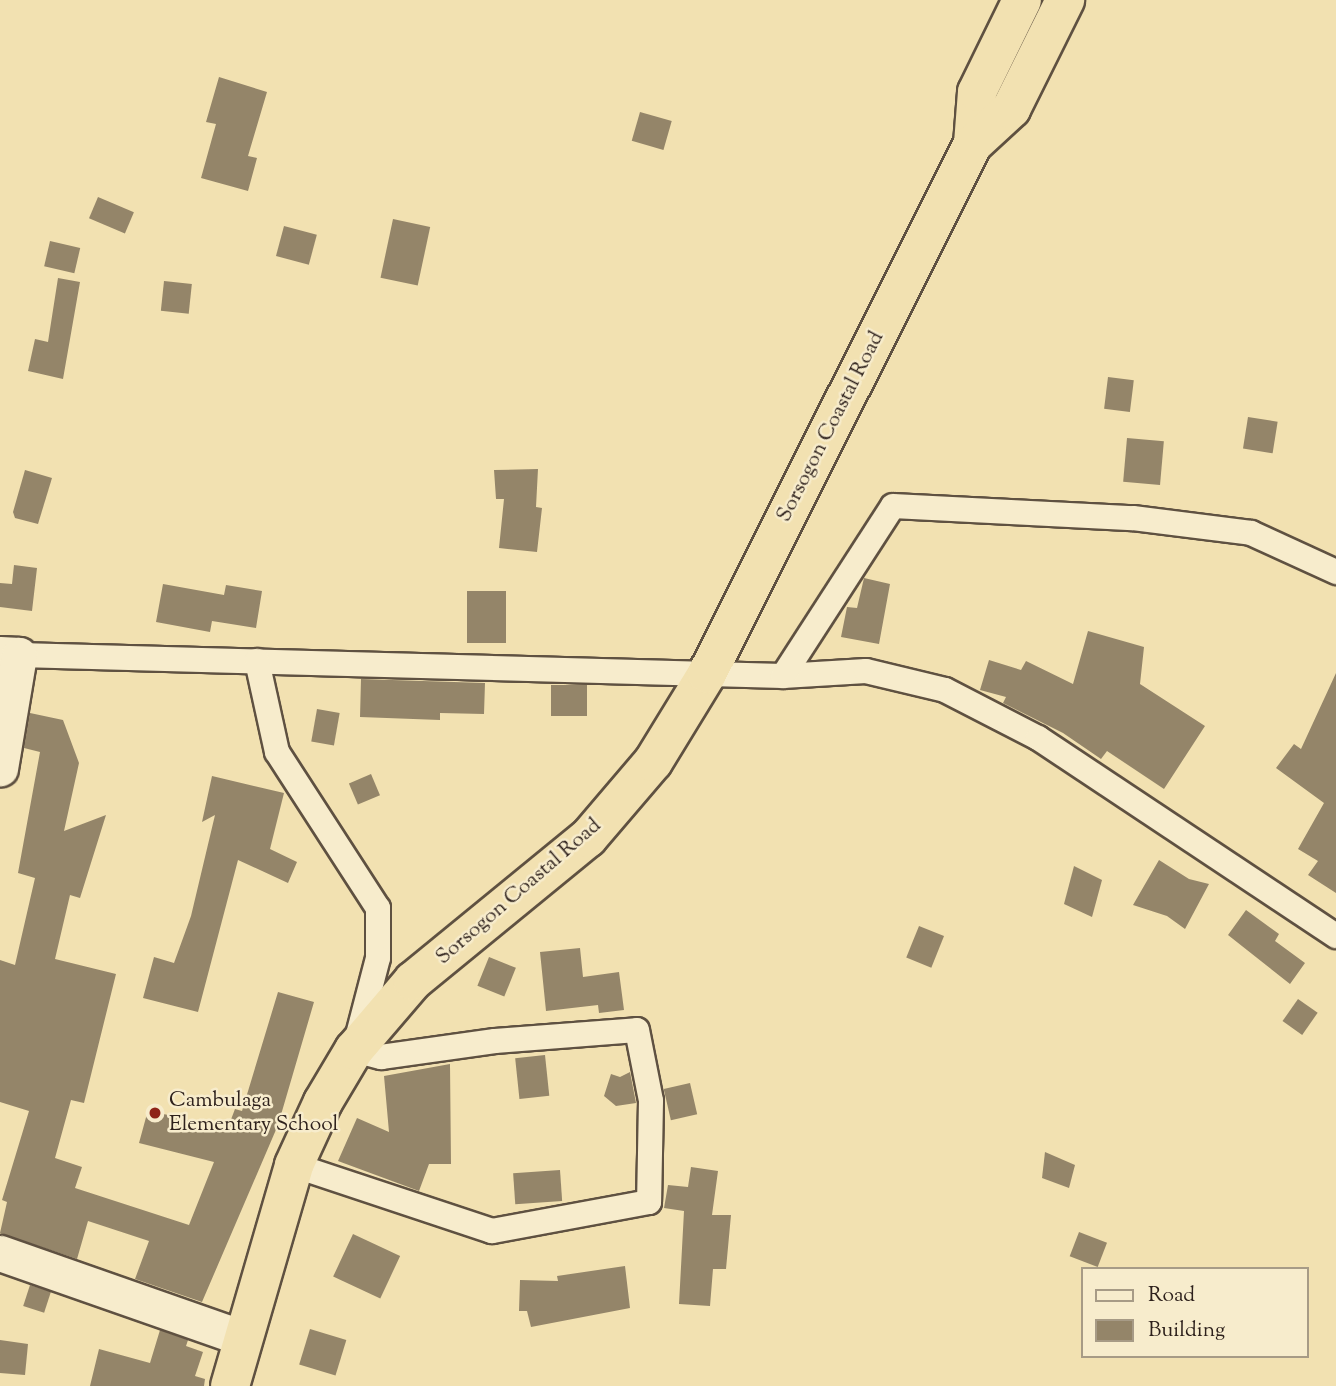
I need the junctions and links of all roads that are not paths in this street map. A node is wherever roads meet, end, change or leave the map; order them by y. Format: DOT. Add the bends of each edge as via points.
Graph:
graph roads {
  1 [pos="1022,0"];
  2 [pos="1065,0"];
  3 [pos="973,144"];
  4 [pos="1336,572"];
  5 [pos="10,655"];
  6 [pos="257,662"];
  7 [pos="707,674"];
  8 [pos="783,676"];
  9 [pos="0,768"];
  10 [pos="1336,936"];
  11 [pos="354,1050"];
  12 [pos="294,1165"];
  13 [pos="0,1253"];
  14 [pos="243,1338"];
  15 [pos="230,1386"];
  1 -- 3 [label="highway, Sorsogon Coastal Road" via="976,92"];
  2 -- 3 [label="highway, Sorsogon Coastal Road" via="1010,109"];
  3 -- 7 [label="highway, Sorsogon Coastal Road"];
  4 -- 8 [label="street" via="1251,533 1133,518 893,506"];
  5 -- 6 [label="street"];
  5 -- 9 [label="street"];
  6 -- 7 [label="street"];
  6 -- 11 [label="street" via="276,752 378,908 378,958"];
  7 -- 8 [label="street"];
  7 -- 11 [label="highway, Sorsogon Coastal Road" via="653,762 588,838 413,981"];
  8 -- 10 [label="street" via="866,671 945,690 1038,738"];
  11 -- 12 [label="highway, Sorsogon Coastal Road"];
  11 -- 12 [label="street" via="382,1057 495,1041 637,1030 651,1101 649,1202 492,1231"];
  12 -- 14 [label="highway, Sorsogon Coastal Road"];
  13 -- 14 [label="street"];
  14 -- 15 [label="highway, Sorsogon Coastal Road"];
}
